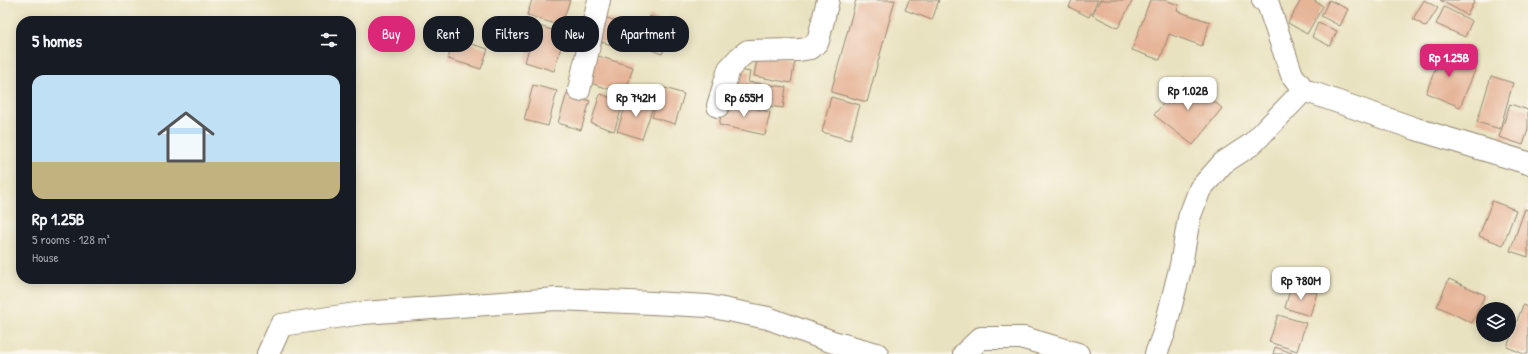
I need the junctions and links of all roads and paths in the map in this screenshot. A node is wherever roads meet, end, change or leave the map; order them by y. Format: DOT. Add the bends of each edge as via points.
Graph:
graph roads {
  1 [pos="599,0"];
  2 [pos="828,0"];
  3 [pos="1263,0"];
  4 [pos="579,90"];
  5 [pos="1304,90"];
  6 [pos="718,106"];
  7 [pos="1528,163"];
  8 [pos="268,354"];
  9 [pos="877,354"];
  10 [pos="964,354"];
  11 [pos="1078,354"];
  12 [pos="1156,354"];
  1 -- 4 [label="street"];
  2 -- 6 [label="street" via="818,40 811,48 748,51 729,69"];
  3 -- 5 [label="street" via="1268,4 1292,75"];
  5 -- 7 [label="street" via="1416,129"];
  5 -- 12 [label="street" via="1252,144 1223,163 1200,189 1189,218 1181,265 1164,333"];
  8 -- 9 [label="street" via="281,325 363,313 556,299 708,306 768,318 833,342"];
  10 -- 11 [label="street" via="981,338 1024,338"];
}
